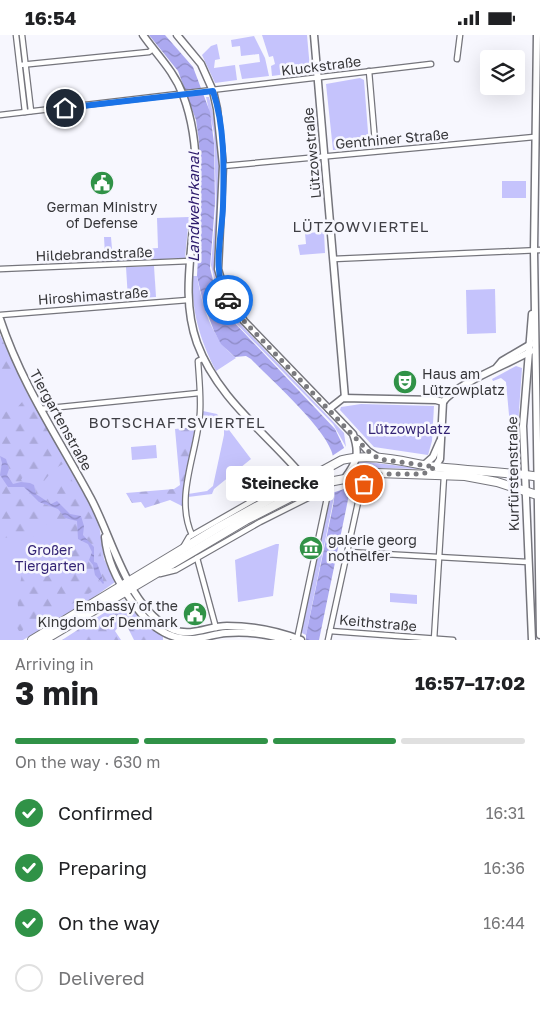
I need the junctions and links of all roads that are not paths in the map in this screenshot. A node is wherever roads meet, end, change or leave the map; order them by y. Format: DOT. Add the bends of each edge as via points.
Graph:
graph roads {
  1 [pos="16,35"];
  2 [pos="22,35"];
  3 [pos="143,35"];
  4 [pos="177,35"];
  5 [pos="314,35"];
  6 [pos="460,35"];
  7 [pos="536,35"];
  8 [pos="539,47"];
  9 [pos="153,49"];
  10 [pos="457,59"];
  11 [pos="26,64"];
  12 [pos="431,64"];
  13 [pos="20,65"];
  14 [pos="369,71"];
  15 [pos="318,78"];
  16 [pos="209,91"];
  17 [pos="184,94"];
  18 [pos="31,111"];
  19 [pos="25,112"];
  20 [pos="0,115"];
  21 [pos="534,137"];
  22 [pos="375,142"];
  23 [pos="325,156"];
  24 [pos="223,166"];
  25 [pos="537,250"];
  26 [pos="334,259"];
  27 [pos="190,261"];
  28 [pos="0,269"];
  29 [pos="188,300"];
  30 [pos="0,315"];
  31 [pos="0,319"];
  32 [pos="535,344"];
  33 [pos="204,358"];
  34 [pos="199,393"];
  35 [pos="345,398"];
  36 [pos="443,402"];
  37 [pos="524,403"];
  38 [pos="537,403"];
  39 [pos="40,409"];
  40 [pos="329,409"];
  41 [pos="353,434"];
  42 [pos="440,441"];
  43 [pos="524,444"];
  44 [pos="536,444"];
  45 [pos="354,458"];
  46 [pos="379,459"];
  47 [pos="424,465"];
  48 [pos="435,467"];
  49 [pos="364,474"];
  50 [pos="423,474"];
  51 [pos="350,475"];
  52 [pos="525,475"];
  53 [pos="444,476"];
  54 [pos="538,477"];
  55 [pos="305,479"];
  56 [pos="297,483"];
  57 [pos="320,488"];
  58 [pos="525,491"];
  59 [pos="539,496"];
  60 [pos="526,525"];
  61 [pos="537,525"];
  62 [pos="104,531"];
  63 [pos="192,535"];
  64 [pos="181,549"];
  65 [pos="348,552"];
  66 [pos="197,557"];
  67 [pos="438,558"];
  68 [pos="528,562"];
  69 [pos="157,574"];
  70 [pos="131,584"];
  71 [pos="123,589"];
  72 [pos="330,631"];
  73 [pos="217,634"];
  74 [pos="540,635"];
  75 [pos="434,639"];
  76 [pos="32,640"];
  77 [pos="44,640"];
  78 [pos="287,640"];
  79 [pos="298,640"];
  80 [pos="328,640"];
  81 [pos="453,640"];
  82 [pos="532,640"];
  1 -- 13 [label="street"];
  2 -- 11 [label="street"];
  3 -- 9 [label="main road"];
  4 -- 16 [label="main road" via="198,60"];
  5 -- 15 [label="main road, Lützowstraße"];
  6 -- 10 [label="street"];
  7 -- 8 [label="main road, Kurfürstenstraße"];
  8 -- 21 [label="main road, Kurfürstenstraße"];
  9 -- 11 [label="street" via="149,52"];
  9 -- 17 [label="main road"];
  11 -- 13 [label="street"];
  11 -- 18 [label="street"];
  12 -- 14 [label="street, Kluckstraße"];
  13 -- 19 [label="street"];
  14 -- 15 [label="street, Kluckstraße"];
  14 -- 22 [label="street"];
  15 -- 16 [label="street, Kluckstraße"];
  15 -- 23 [label="main road, Lützowstraße"];
  16 -- 17 [label="street, Kluckstraße"];
  16 -- 24 [label="main road" via="222,138"];
  17 -- 18 [label="street, Kluckstraße"];
  17 -- 27 [label="main road" via="193,141 194,213"];
  18 -- 19 [label="street, Kluckstraße"];
  19 -- 20 [label="street, Kluckstraße"];
  21 -- 23 [label="street, Genthiner Straße"];
  21 -- 25 [label="main road, Kurfürstenstraße"];
  23 -- 24 [label="street, Genthiner Straße"];
  23 -- 26 [label="main road, Lützowstraße"];
  24 -- 40 [label="main road" via="218,269 226,297 244,321"];
  25 -- 26 [label="street"];
  25 -- 32 [label="main road, Kurfürstenstraße"];
  26 -- 35 [label="main road, Lützowstraße"];
  27 -- 28 [label="street, Hildebrandstraße"];
  27 -- 29 [label="main road"];
  29 -- 30 [label="street, Hiroshimastraße"];
  29 -- 33 [label="main road" via="193,328"];
  31 -- 39 [label="main road, Tiergartenstraße" via="18,368"];
  32 -- 36 [label="main road" via="502,361 498,367"];
  32 -- 37 [label="main road, Kurfürstenstraße"];
  32 -- 38 [label="main road, Kurfürstenstraße"];
  33 -- 34 [label="street" via="198,361"];
  33 -- 55 [label="main road" via="223,391"];
  34 -- 39 [label="street"];
  34 -- 63 [label="street" via="199,422 186,496"];
  35 -- 36 [label="main road"];
  35 -- 40 [label="main road" via="339,399"];
  36 -- 42 [label="main road"];
  37 -- 38 [label="main road"];
  37 -- 43 [label="main road, Kurfürstenstraße"];
  38 -- 44 [label="main road, Kurfürstenstraße"];
  39 -- 62 [label="main road, Tiergartenstraße" via="90,495"];
  40 -- 41 [label="main road"];
  41 -- 45 [label="main road" via="358,449"];
  41 -- 46 [label="main road"];
  42 -- 47 [label="main road" via="434,457"];
  42 -- 48 [label="main road" via="440,459"];
  43 -- 44 [label="main road"];
  43 -- 52 [label="main road, Kurfürstenstraße"];
  44 -- 54 [label="main road, Kurfürstenstraße"];
  45 -- 46 [label="main road"];
  45 -- 51 [label="main road"];
  45 -- 55 [label="main road" via="333,464"];
  46 -- 47 [label="main road"];
  47 -- 48 [label="main road"];
  48 -- 50 [label="main road"];
  48 -- 52 [label="main road"];
  49 -- 50 [label="main road"];
  49 -- 51 [label="main road"];
  49 -- 65 [label="street"];
  50 -- 53 [label="main road"];
  51 -- 57 [label="main road"];
  52 -- 54 [label="main road"];
  52 -- 58 [label="main road, Kurfürstenstraße"];
  53 -- 58 [label="main road" via="480,478"];
  53 -- 67 [label="street"];
  54 -- 59 [label="main road, Kurfürstenstraße"];
  55 -- 56 [label="main road"];
  55 -- 57 [label="main road"];
  56 -- 63 [label="street" via="286,483"];
  56 -- 64 [label="main road"];
  57 -- 66 [label="street"];
  57 -- 69 [label="main road" via="295,495 246,520"];
  57 -- 79 [label="street" via="327,498"];
  58 -- 59 [label="main road"];
  58 -- 60 [label="main road, Kurfürstenstraße"];
  59 -- 61 [label="main road, Kurfürstenstraße"];
  60 -- 61 [label="main road"];
  60 -- 68 [label="main road, Kurfürstenstraße"];
  61 -- 74 [label="main road, Kurfürstenstraße"];
  62 -- 70 [label="main road, Tiergartenstraße"];
  62 -- 71 [label="main road, Tiergartenstraße" via="109,561"];
  63 -- 64 [label="street"];
  64 -- 70 [label="main road"];
  65 -- 67 [label="street"];
  65 -- 72 [label="street"];
  66 -- 69 [label="street" via="172,572"];
  66 -- 73 [label="street"];
  67 -- 68 [label="street"];
  67 -- 75 [label="street"];
  68 -- 82 [label="main road, Kurfürstenstraße"];
  69 -- 70 [label="main road"];
  70 -- 71 [label="main road"];
  70 -- 73 [label="main road, Tiergartenstraße" via="151,613 173,629"];
  71 -- 73 [label="main road, Tiergartenstraße" via="142,616 165,633 187,639"];
  71 -- 76 [label="main road"];
  71 -- 77 [label="main road"];
  72 -- 75 [label="street, Keithstraße"];
  72 -- 80 [label="street"];
  73 -- 78 [label="main road" via="256,633"];
  73 -- 79 [label="main road" via="253,629 280,633"];
  75 -- 81 [label="street, Keithstraße"];
}
